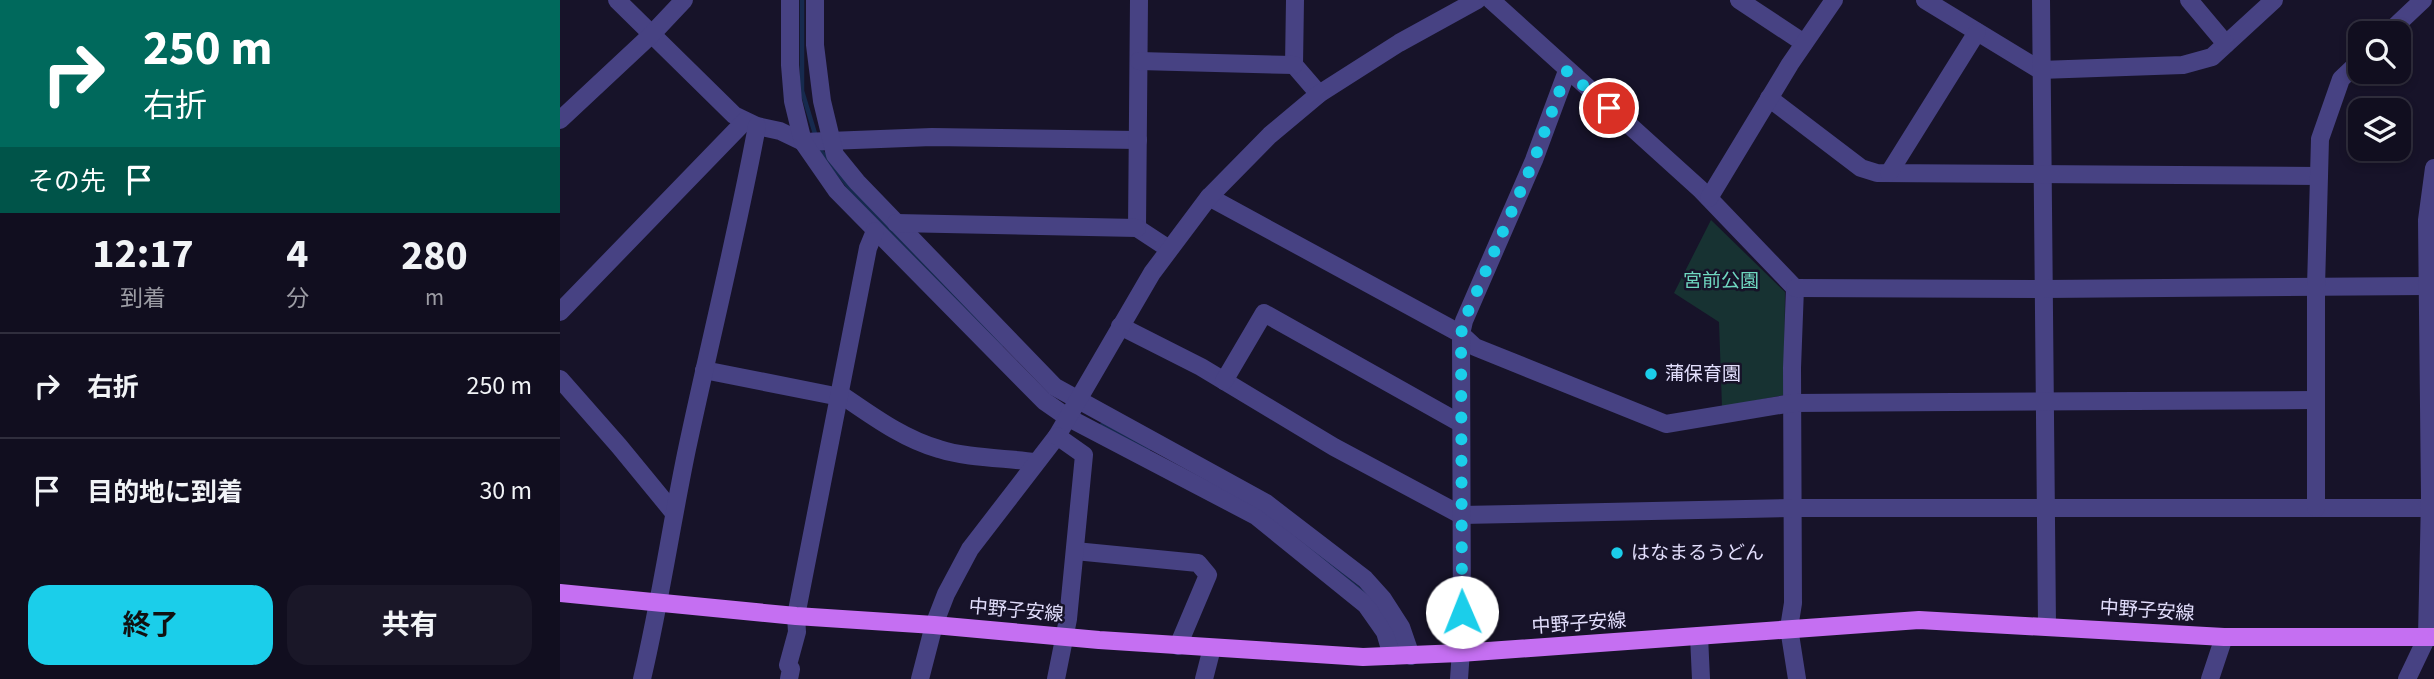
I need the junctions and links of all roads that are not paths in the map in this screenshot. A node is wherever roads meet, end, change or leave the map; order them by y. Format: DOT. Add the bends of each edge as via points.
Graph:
graph roads {
  1 [pos="617,0"];
  2 [pos="684,0"];
  3 [pos="790,0"];
  4 [pos="815,0"];
  5 [pos="1139,0"];
  6 [pos="1295,0"];
  7 [pos="1476,0"];
  8 [pos="1491,0"];
  9 [pos="1739,0"];
  10 [pos="1834,0"];
  11 [pos="1925,0"];
  12 [pos="2041,0"];
  13 [pos="2189,0"];
  14 [pos="2274,0"];
  15 [pos="2423,0"];
  16 [pos="2401,21"];
  17 [pos="1977,32"];
  18 [pos="651,35"];
  19 [pos="1804,43"];
  20 [pos="2226,44"];
  21 [pos="1139,61"];
  22 [pos="1294,65"];
  23 [pos="2040,70"];
  24 [pos="1567,71"];
  25 [pos="2348,72"];
  26 [pos="1319,94"];
  27 [pos="1769,98"];
  28 [pos="560,120"];
  29 [pos="751,123"];
  30 [pos="1138,140"];
  31 [pos="817,141"];
  32 [pos="2434,168"];
  33 [pos="1889,173"];
  34 [pos="2042,174"];
  35 [pos="2319,176"];
  36 [pos="1209,197"];
  37 [pos="1709,198"];
  38 [pos="896,223"];
  39 [pos="1137,228"];
  40 [pos="875,231"];
  41 [pos="1169,249"];
  42 [pos="2426,286"];
  43 [pos="2316,287"];
  44 [pos="1795,288"];
  45 [pos="2044,289"];
  46 [pos="560,312"];
  47 [pos="1120,326"];
  48 [pos="1461,334"];
  49 [pos="704,370"];
  50 [pos="560,379"];
  51 [pos="1224,381"];
  52 [pos="2431,391"];
  53 [pos="840,396"];
  54 [pos="1078,399"];
  55 [pos="2315,400"];
  56 [pos="2046,402"];
  57 [pos="1793,403"];
  58 [pos="1067,418"];
  59 [pos="1461,423"];
  60 [pos="1057,436"];
  61 [pos="1035,462"];
  62 [pos="1794,508"];
  63 [pos="2316,508"];
  64 [pos="2430,508"];
  65 [pos="2045,509"];
  66 [pos="674,513"];
  67 [pos="1461,515"];
  68 [pos="1075,551"];
  69 [pos="560,593"];
  70 [pos="660,602"];
  71 [pos="796,616"];
  72 [pos="934,625"];
  73 [pos="2047,625"];
  74 [pos="1789,628"];
  75 [pos="1699,636"];
  76 [pos="2224,636"];
  77 [pos="1065,637"];
  78 [pos="2431,637"];
  79 [pos="1178,646"];
  80 [pos="1212,648"];
  81 [pos="1460,653"];
  82 [pos="1392,656"];
  83 [pos="1411,656"];
  84 [pos="642,679"];
  85 [pos="789,679"];
  86 [pos="920,679"];
  87 [pos="1056,679"];
  88 [pos="1204,679"];
  89 [pos="1459,679"];
  90 [pos="1701,679"];
  91 [pos="1797,679"];
  92 [pos="2210,679"];
  93 [pos="2407,679"];
  1 -- 18 [label="street"];
  2 -- 18 [label="street"];
  3 -- 31 [label="street" via="793,101"];
  4 -- 31 [label="street" via="822,101"];
  5 -- 21 [label="street"];
  6 -- 22 [label="street"];
  7 -- 26 [label="street"];
  8 -- 24 [label="street"];
  9 -- 19 [label="street"];
  10 -- 19 [label="street"];
  11 -- 17 [label="street"];
  12 -- 23 [label="street"];
  13 -- 20 [label="street"];
  14 -- 20 [label="street"];
  15 -- 16 [label="street"];
  17 -- 23 [label="street"];
  17 -- 33 [label="street"];
  18 -- 28 [label="street"];
  18 -- 29 [label="street" via="734,115"];
  19 -- 27 [label="street"];
  20 -- 23 [label="street" via="2212,57 2183,65"];
  21 -- 22 [label="street"];
  21 -- 30 [label="street"];
  22 -- 26 [label="street"];
  23 -- 34 [label="street"];
  24 -- 37 [label="street"];
  24 -- 48 [label="street"];
  25 -- 35 [label="street" via="2341,79 2320,139"];
  26 -- 36 [label="street" via="1270,135"];
  27 -- 33 [label="street" via="1861,168"];
  27 -- 37 [label="street"];
  29 -- 31 [label="street"];
  29 -- 46 [label="street"];
  29 -- 49 [label="street" via="742,204"];
  30 -- 31 [label="street" via="932,137"];
  30 -- 39 [label="street"];
  31 -- 38 [label="street"];
  31 -- 40 [label="street" via="837,191"];
  32 -- 42 [label="street"];
  33 -- 34 [label="street"];
  34 -- 35 [label="street"];
  34 -- 45 [label="street"];
  35 -- 43 [label="street"];
  36 -- 41 [label="street"];
  36 -- 48 [label="street"];
  37 -- 44 [label="street"];
  38 -- 39 [label="street"];
  38 -- 54 [label="street" via="1043,376"];
  39 -- 41 [label="street"];
  40 -- 53 [label="street"];
  40 -- 58 [label="street" via="1044,401"];
  41 -- 47 [label="street"];
  42 -- 43 [label="street"];
  42 -- 52 [label="street"];
  43 -- 45 [label="street"];
  43 -- 55 [label="street"];
  44 -- 45 [label="street"];
  44 -- 57 [label="street"];
  45 -- 56 [label="street"];
  47 -- 51 [label="street"];
  47 -- 54 [label="street"];
  48 -- 57 [label="street" via="1475,347 1666,424"];
  48 -- 59 [label="street"];
  49 -- 53 [label="street"];
  49 -- 66 [label="street"];
  50 -- 66 [label="street"];
  51 -- 59 [label="street" via="1264,313"];
  51 -- 67 [label="street"];
  52 -- 64 [label="street"];
  53 -- 61 [label="street" via="917,442 941,450"];
  53 -- 71 [label="street"];
  54 -- 58 [label="street"];
  54 -- 83 [label="street" via="1266,503 1383,599 1401,626"];
  55 -- 56 [label="street"];
  55 -- 63 [label="street"];
  56 -- 57 [label="street"];
  56 -- 65 [label="street"];
  57 -- 62 [label="street"];
  58 -- 60 [label="street"];
  58 -- 82 [label="street" via="1256,516 1366,605 1385,632"];
  59 -- 67 [label="street"];
  60 -- 61 [label="street"];
  60 -- 68 [label="street" via="1084,455"];
  61 -- 72 [label="street" via="970,549"];
  62 -- 65 [label="street"];
  62 -- 67 [label="street"];
  62 -- 74 [label="street"];
  63 -- 64 [label="street"];
  63 -- 65 [label="street"];
  64 -- 78 [label="street"];
  65 -- 73 [label="street"];
  66 -- 70 [label="street"];
  67 -- 81 [label="street"];
  68 -- 77 [label="street"];
  68 -- 79 [label="street" via="1198,564 1208,575"];
  69 -- 70 [label="main road, 中野子安線"];
  70 -- 71 [label="main road, 中野子安線"];
  70 -- 84 [label="street"];
  71 -- 72 [label="main road, 中野子安線"];
  71 -- 85 [label="street"];
  72 -- 77 [label="main road, 中野子安線"];
  72 -- 86 [label="street"];
  73 -- 74 [label="main road, 中野子安線" via="1919,620"];
  73 -- 76 [label="main road, 中野子安線"];
  74 -- 75 [label="main road, 中野子安線"];
  74 -- 91 [label="street"];
  75 -- 81 [label="main road, 中野子安線"];
  75 -- 90 [label="street"];
  76 -- 78 [label="main road, 中野子安線"];
  76 -- 92 [label="street"];
  77 -- 79 [label="main road, 中野子安線"];
  77 -- 87 [label="street"];
  78 -- 93 [label="street"];
  79 -- 80 [label="main road, 中野子安線"];
  80 -- 82 [label="main road, 中野子安線"];
  80 -- 88 [label="street"];
  81 -- 83 [label="main road, 中野子安線"];
  81 -- 89 [label="street"];
  82 -- 83 [label="main road, 中野子安線"];
}
